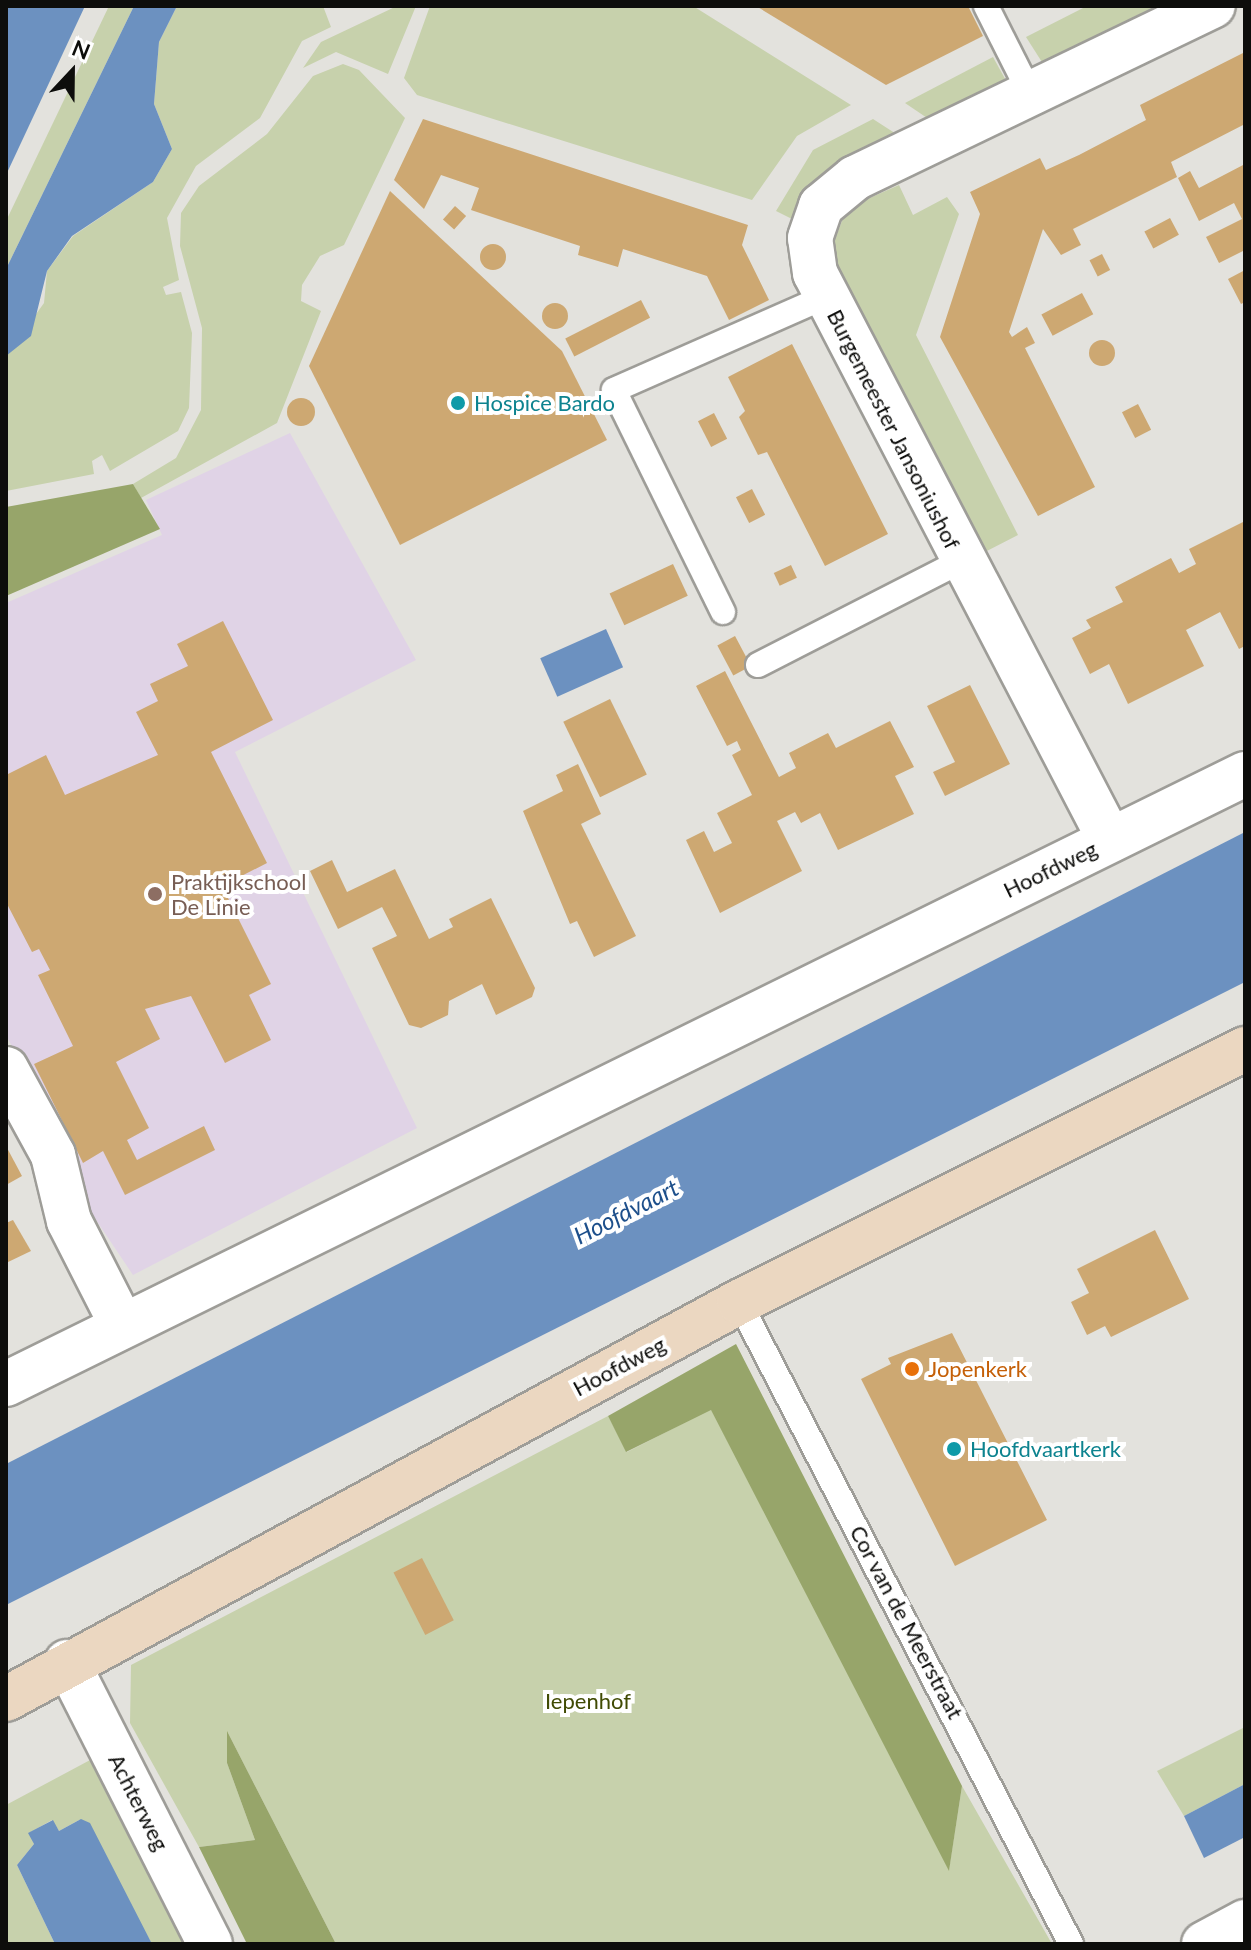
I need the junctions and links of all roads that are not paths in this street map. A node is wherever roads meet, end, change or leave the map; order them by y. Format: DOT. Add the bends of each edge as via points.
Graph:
graph roads {
  1 [pos="986,6"];
  2 [pos="1213,6"];
  3 [pos="1032,97"];
  4 [pos="827,296"];
  5 [pos="961,561"];
  6 [pos="723,612"];
  7 [pos="758,665"];
  8 [pos="1245,774"];
  9 [pos="1110,840"];
  10 [pos="1244,1050"];
  11 [pos="6,1069"];
  12 [pos="739,1302"];
  13 [pos="122,1325"];
  14 [pos="6,1384"];
  15 [pos="67,1662"];
  16 [pos="6,1699"];
  17 [pos="1245,1922"];
  18 [pos="210,1944"];
  19 [pos="1071,1944"];
  20 [pos="1204,1944"];
  1 -- 3 [label="lane"];
  2 -- 3 [label="street, Burgemeester Jansoniushof"];
  3 -- 4 [label="street, Burgemeester Jansoniushof" via="855,178 821,206 810,238"];
  4 -- 5 [label="street, Burgemeester Jansoniushof"];
  4 -- 6 [label="lane, Burgemeester Jansoniushof" via="614,390"];
  5 -- 7 [label="lane, Burgemeester Jansoniushof"];
  5 -- 9 [label="street, Burgemeester Jansoniushof"];
  8 -- 9 [label="street, Hoofdweg"];
  9 -- 13 [label="street, Hoofdweg"];
  10 -- 12 [label="street, Hoofdweg"];
  11 -- 13 [label="street" via="53,1155 69,1221"];
  12 -- 15 [label="street, Hoofdweg"];
  12 -- 19 [label="lane, Cor van de Meerstraat"];
  13 -- 14 [label="street, Hoofdweg"];
  15 -- 16 [label="street, Hoofdweg"];
  15 -- 18 [label="street, Achterweg"];
  17 -- 20 [label="street"];
}
